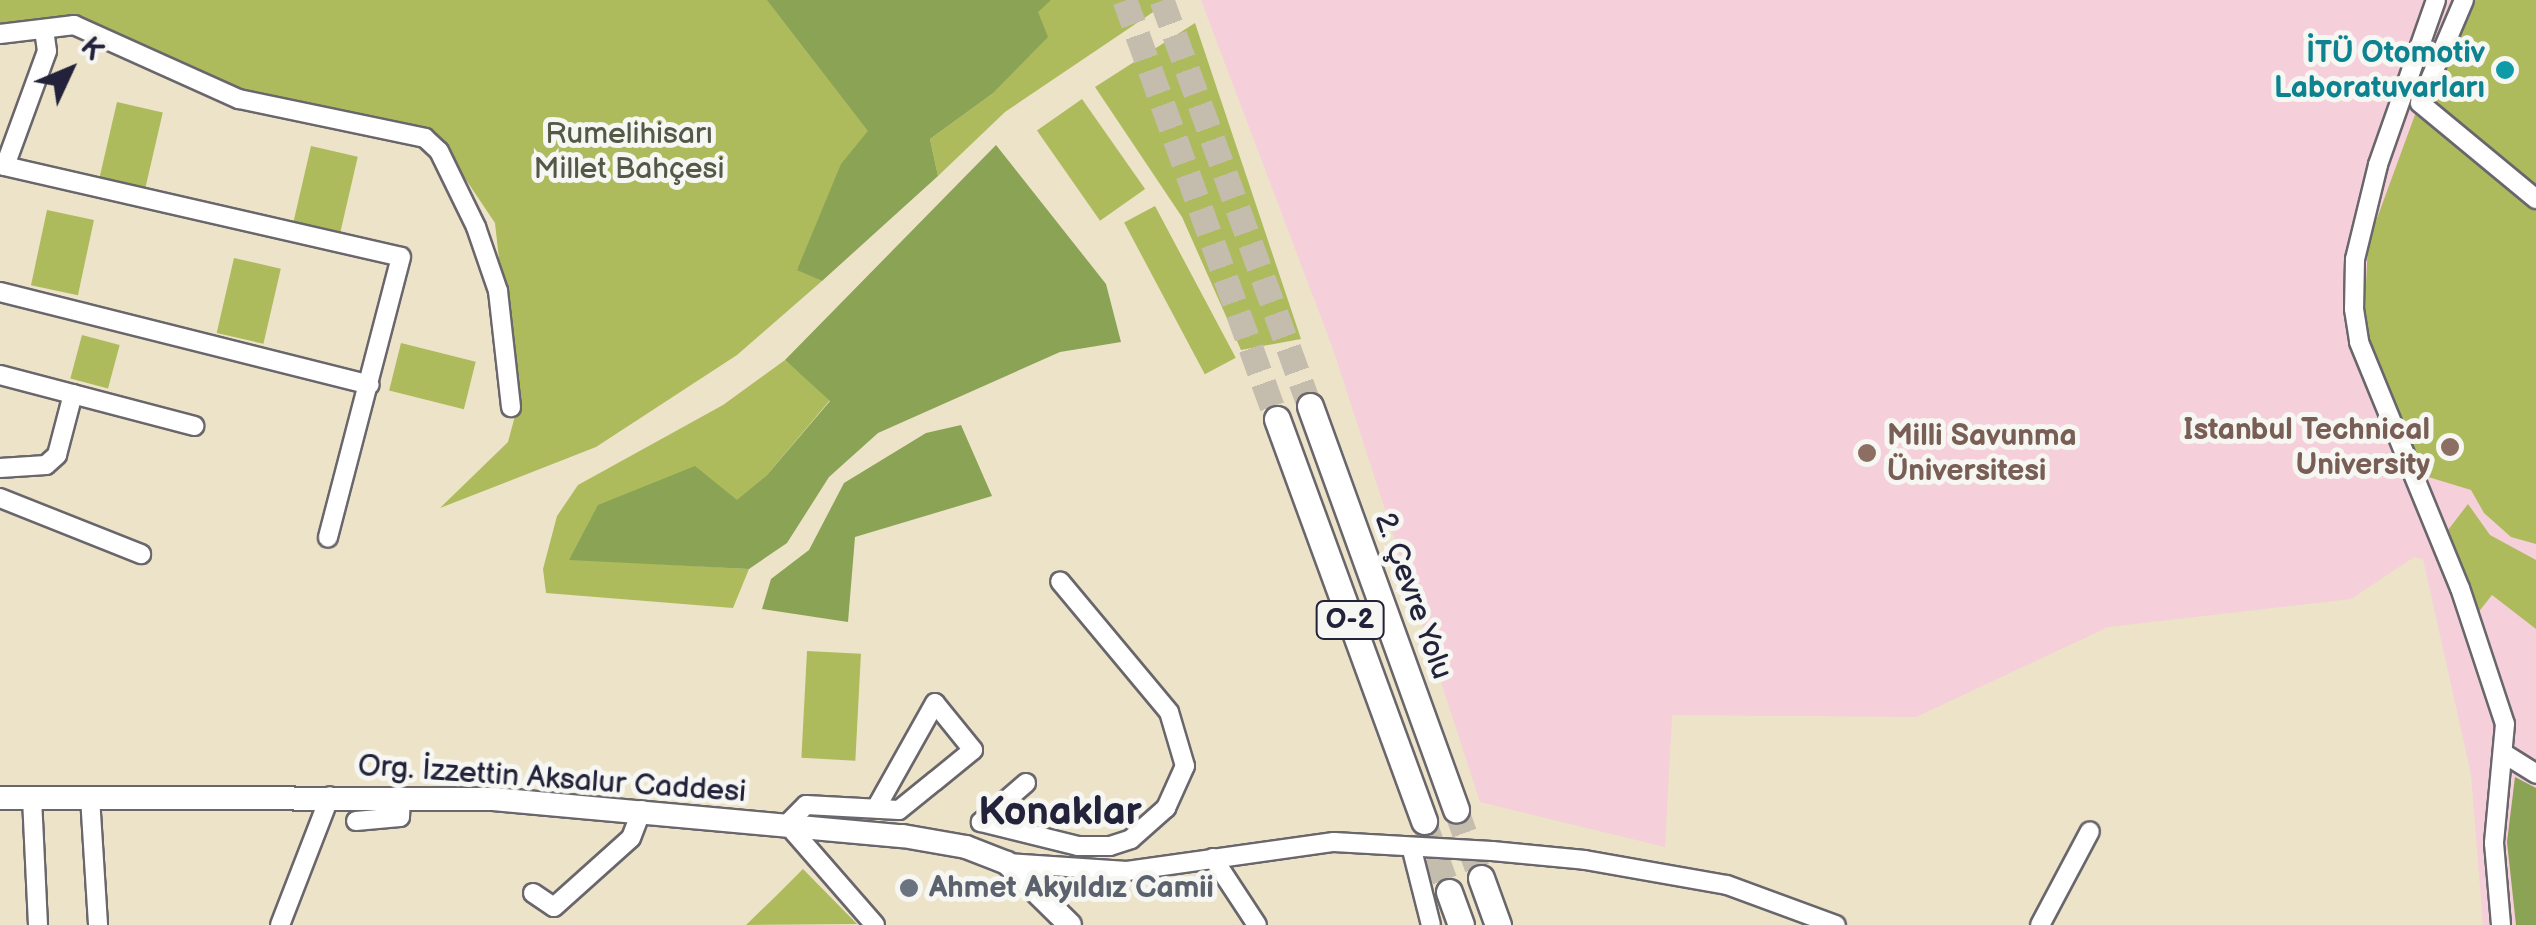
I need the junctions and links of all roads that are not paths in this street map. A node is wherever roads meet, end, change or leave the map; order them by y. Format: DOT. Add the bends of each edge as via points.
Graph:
graph roads {
  1 [pos="2436,0"];
  2 [pos="2464,0"];
  3 [pos="44,30"];
  4 [pos="0,34"];
  5 [pos="2,165"];
  6 [pos="2536,199"];
  7 [pos="0,292"];
  8 [pos="0,375"];
  9 [pos="369,385"];
  10 [pos="73,394"];
  11 [pos="1310,406"];
  12 [pos="510,407"];
  13 [pos="1277,418"];
  14 [pos="194,426"];
  15 [pos="0,468"];
  16 [pos="0,498"];
  17 [pos="328,538"];
  18 [pos="141,554"];
  19 [pos="1060,581"];
  20 [pos="2503,753"];
  21 [pos="2536,774"];
  22 [pos="1026,783"];
  23 [pos="330,796"];
  24 [pos="90,797"];
  25 [pos="401,797"];
  26 [pos="0,798"];
  27 [pos="32,798"];
  28 [pos="876,808"];
  29 [pos="1456,809"];
  30 [pos="642,810"];
  31 [pos="356,821"];
  32 [pos="1424,821"];
  33 [pos="787,824"];
  34 [pos="2090,831"];
  35 [pos="1412,850"];
  36 [pos="1213,858"];
  37 [pos="1007,863"];
  38 [pos="1480,878"];
  39 [pos="1449,892"];
  40 [pos="533,893"];
  41 [pos="1818,920"];
  42 [pos="871,924"];
  43 [pos="38,925"];
  44 [pos="98,925"];
  45 [pos="280,925"];
  46 [pos="1070,925"];
  47 [pos="1256,925"];
  48 [pos="1430,925"];
  49 [pos="1462,925"];
  50 [pos="1498,925"];
  51 [pos="1836,925"];
  52 [pos="2040,925"];
  53 [pos="2501,925"];
  1 -- 20 [label="street" via="2378,164 2355,258 2354,309 2360,342 2478,640 2505,724"];
  2 -- 6 [label="street" via="2420,103"];
  3 -- 4 [label="street"];
  3 -- 5 [label="street" via="47,51"];
  3 -- 12 [label="street" via="74,25 239,99 425,138 438,150 476,227 498,291"];
  5 -- 9 [label="street" via="401,258"];
  7 -- 9 [label="street"];
  8 -- 10 [label="street"];
  9 -- 17 [label="street"];
  10 -- 14 [label="street"];
  10 -- 15 [label="street" via="56,455 46,464"];
  11 -- 29 [label="highway, 2. Çevre Yolu / O-2"];
  13 -- 32 [label="highway, O-2"];
  16 -- 18 [label="street"];
  19 -- 22 [label="street" via="1169,712 1185,766 1166,808 1131,839 1110,846 1078,846 981,822"];
  20 -- 21 [label="street"];
  20 -- 53 [label="street" via="2494,844"];
  23 -- 24 [label="main road, Org. İzzettin Aksalur Caddesi"];
  23 -- 25 [label="main road, Org. İzzettin Aksalur Caddesi"];
  23 -- 45 [label="street"];
  24 -- 27 [label="main road, Org. İzzettin Aksalur Caddesi"];
  24 -- 44 [label="street"];
  25 -- 30 [label="main road, Org. İzzettin Aksalur Caddesi"];
  25 -- 31 [label="street" via="400,817"];
  26 -- 27 [label="main road, Org. İzzettin Aksalur Caddesi"];
  27 -- 43 [label="street"];
  28 -- 28 [label="street" via="898,810 973,750 935,704"];
  28 -- 33 [label="street" via="806,805"];
  30 -- 33 [label="main road, Org. İzzettin Aksalur Caddesi"];
  30 -- 40 [label="street" via="631,838 554,907"];
  33 -- 37 [label="main road, Org. İzzettin Aksalur Caddesi" via="966,847"];
  33 -- 42 [label="street"];
  34 -- 52 [label="street"];
  35 -- 36 [label="street" via="1334,842"];
  35 -- 41 [label="street" via="1585,860 1728,886"];
  35 -- 48 [label="street"];
  36 -- 37 [label="street" via="1108,872"];
  36 -- 47 [label="street"];
  37 -- 46 [label="main road, Org. İzzettin Aksalur Caddesi"];
  38 -- 50 [label="highway"];
  39 -- 49 [label="highway"];
  41 -- 51 [label="street"];
}
